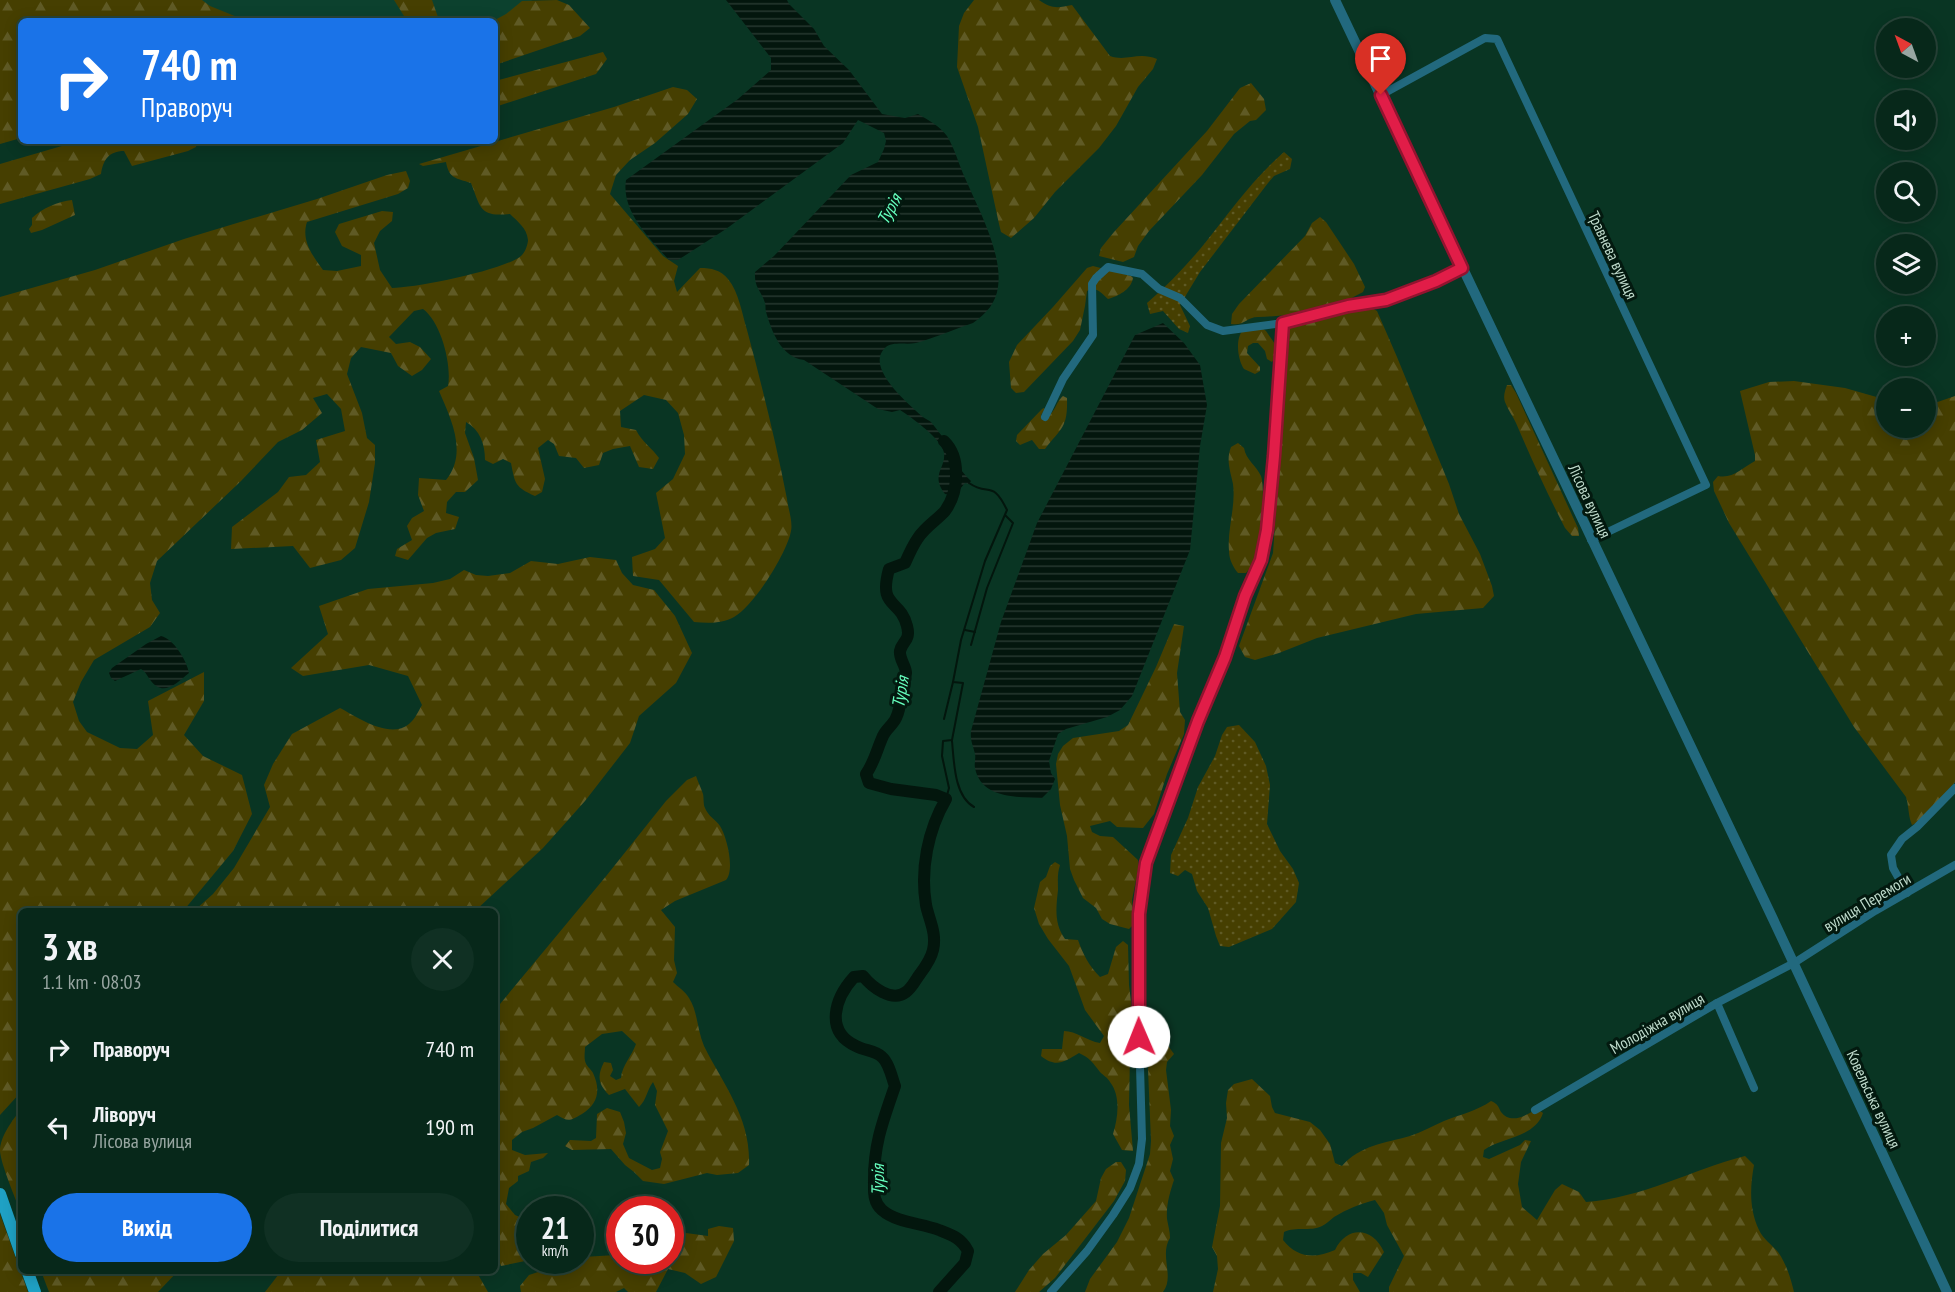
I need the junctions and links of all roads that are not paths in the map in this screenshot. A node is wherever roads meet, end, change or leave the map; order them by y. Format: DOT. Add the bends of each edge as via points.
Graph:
graph roads {
  1 [pos="1335,0"];
  2 [pos="1381,95"];
  3 [pos="1462,268"];
  4 [pos="1283,323"];
  5 [pos="1045,417"];
  6 [pos="1592,540"];
  7 [pos="1955,788"];
  8 [pos="1955,865"];
  9 [pos="1907,893"];
  10 [pos="1773,919"];
  11 [pos="1794,963"];
  12 [pos="1717,1003"];
  13 [pos="1754,1088"];
  14 [pos="1535,1110"];
  15 [pos="0,1194"];
  16 [pos="18,1245"];
  17 [pos="28,1274"];
  18 [pos="35,1292"];
  19 [pos="1051,1292"];
  20 [pos="1947,1292"];
  1 -- 2 [label="street, Лісова вулиця"];
  2 -- 3 [label="street, Лісова вулиця"];
  2 -- 6 [label="street, Травнева вулиця" via="1485,38 1497,39 1706,485"];
  3 -- 4 [label="street" via="1386,300"];
  3 -- 6 [label="street, Лісова вулиця"];
  4 -- 5 [label="street" via="1214,329 1180,298 1159,289 1143,274 1108,267 1092,284 1093,335 1063,379"];
  4 -- 19 [label="street" via="1272,477 1261,560 1146,863 1139,914 1139,1164 1113,1215"];
  6 -- 10 [label="street, Лісова вулиця"];
  7 -- 9 [label="street" via="1902,839 1891,855 1893,868"];
  8 -- 9 [label="street, вулиця Перемоги"];
  9 -- 11 [label="street, вулиця Перемоги"];
  10 -- 11 [label="street, Ковельська вулиця"];
  11 -- 12 [label="street, Молодіжна вулиця"];
  11 -- 20 [label="street, Ковельська вулиця"];
  12 -- 13 [label="street"];
  12 -- 14 [label="street, Молодіжна вулиця"];
  15 -- 16 [label="main road"];
  17 -- 18 [label="main road"];
}
